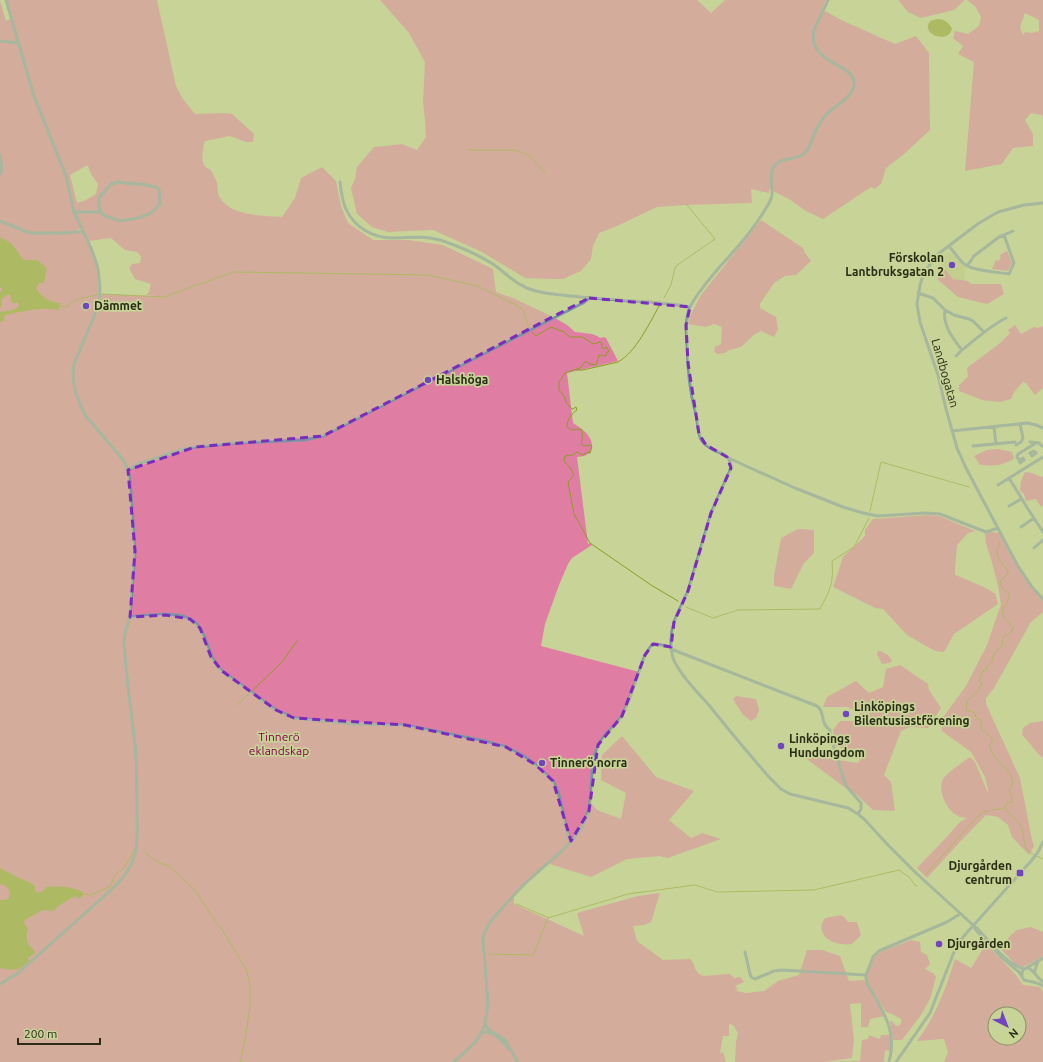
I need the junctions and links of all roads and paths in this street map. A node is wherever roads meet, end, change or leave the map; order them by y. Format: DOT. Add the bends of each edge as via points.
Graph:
graph roads {
  1 [pos="6,0"];
  2 [pos="828,0"];
  3 [pos="0,41"];
  4 [pos="18,42"];
  5 [pos="0,155"];
  6 [pos="0,174"];
  7 [pos="340,182"];
  8 [pos="1043,203"];
  9 [pos="74,212"];
  10 [pos="100,212"];
  11 [pos="0,221"];
  12 [pos="83,231"];
  13 [pos="1013,231"];
  14 [pos="1004,235"];
  15 [pos="949,246"];
  16 [pos="967,266"];
  17 [pos="918,293"];
  18 [pos="589,298"];
  19 [pos="690,307"];
  20 [pos="945,310"];
  21 [pos="1006,318"];
  22 [pos="984,332"];
  23 [pos="962,350"];
  24 [pos="956,356"];
  25 [pos="1020,424"];
  26 [pos="994,427"];
  27 [pos="1043,428"];
  28 [pos="952,431"];
  29 [pos="1030,442"];
  30 [pos="1036,443"];
  31 [pos="996,444"];
  32 [pos="973,446"];
  33 [pos="1043,446"];
  34 [pos="1027,448"];
  35 [pos="1030,453"];
  36 [pos="1043,457"];
  37 [pos="729,459"];
  38 [pos="1019,460"];
  39 [pos="128,470"];
  40 [pos="1009,478"];
  41 [pos="998,485"];
  42 [pos="1021,498"];
  43 [pos="1010,506"];
  44 [pos="1034,518"];
  45 [pos="1021,527"];
  46 [pos="998,528"];
  47 [pos="1043,532"];
  48 [pos="1043,540"];
  49 [pos="1034,548"];
  50 [pos="1043,599"];
  51 [pos="130,617"];
  52 [pos="671,648"];
  53 [pos="858,814"];
  54 [pos="571,841"];
  55 [pos="1043,842"];
  56 [pos="960,914"];
  57 [pos="974,926"];
  58 [pos="744,952"];
  59 [pos="1043,958"];
  60 [pos="1039,961"];
  61 [pos="1026,969"];
  62 [pos="1034,973"];
  63 [pos="866,975"];
  64 [pos="1022,976"];
  65 [pos="1029,981"];
  66 [pos="1043,982"];
  67 [pos="0,984"];
  68 [pos="1043,986"];
  69 [pos="485,1024"];
  70 [pos="481,1033"];
  71 [pos="511,1051"];
  72 [pos="453,1062"];
  73 [pos="518,1062"];
  74 [pos="889,1062"];
  75 [pos="896,1062"];
  1 -- 4 [label="street"];
  2 -- 19 [label="street" via="814,30 814,45 822,56 850,74 854,82 853,90 824,117 805,153 775,165 771,172 772,195 767,207 703,286"];
  3 -- 4 [label="street"];
  4 -- 9 [label="street" via="34,96 66,176"];
  5 -- 6 [label="street"];
  7 -- 18 [label="street" via="345,208 360,228 373,235 392,238 421,236 436,239 486,260 531,290"];
  8 -- 15 [label="street, Landbogatan" via="1024,204 998,212"];
  9 -- 10 [label="street"];
  9 -- 12 [label="street"];
  10 -- 10 [label="street" via="99,198 113,183 136,183 159,189 160,204 151,213 121,221"];
  11 -- 12 [label="street" via="34,233"];
  12 -- 39 [label="street" via="96,262 100,288 98,306 74,364 74,384 85,415 124,461"];
  13 -- 14 [label="street"];
  14 -- 16 [label="street" via="974,256"];
  14 -- 16 [label="street" via="1014,263 1009,274"];
  15 -- 16 [label="street"];
  15 -- 17 [label="street, Landbogatan" via="935,257 925,270"];
  17 -- 20 [label="street" via="933,298"];
  17 -- 28 [label="street, Landbogatan" via="920,322 938,375"];
  18 -- 19 [label="street"];
  18 -- 39 [label="street" via="323,436 304,440 195,447 138,464"];
  19 -- 37 [label="street" via="686,325 688,363 699,434 706,445"];
  20 -- 22 [label="street" via="973,321"];
  20 -- 23 [label="street" via="944,319 953,339"];
  21 -- 22 [label="street"];
  22 -- 23 [label="street"];
  23 -- 24 [label="street"];
  25 -- 26 [label="street"];
  25 -- 27 [label="street" via="1032,424"];
  25 -- 31 [label="street" via="1023,438 1021,442"];
  26 -- 28 [label="street"];
  26 -- 31 [label="street"];
  28 -- 46 [label="street, Landbogatan" via="965,466"];
  29 -- 30 [label="street"];
  30 -- 33 [label="street"];
  30 -- 34 [label="street"];
  31 -- 32 [label="street"];
  34 -- 35 [label="street"];
  34 -- 38 [label="street" via="1017,455"];
  36 -- 40 [label="street"];
  37 -- 46 [label="street" via="795,488 864,513 878,516 940,514 986,532"];
  37 -- 52 [label="street" via="731,468 711,513 684,602 674,622"];
  39 -- 51 [label="street" via="135,551"];
  40 -- 41 [label="street"];
  40 -- 42 [label="street"];
  42 -- 43 [label="street"];
  42 -- 44 [label="street"];
  44 -- 45 [label="street"];
  44 -- 47 [label="street"];
  46 -- 50 [label="street, Landbogatan" via="1032,587"];
  48 -- 49 [label="street"];
  51 -- 54 [label="street" via="165,614 190,619 200,628 211,657 222,671 276,710 294,718 354,724 405,725 506,747 524,756 553,781"];
  51 -- 67 [label="street" via="124,642 137,771 137,844 133,862 110,891 17,974"];
  52 -- 53 [label="street" via="679,670 775,784 790,794 848,808"];
  52 -- 53 [label="street" via="822,710 845,783 861,803"];
  52 -- 54 [label="street" via="655,644 649,648 622,716 600,741 595,756 589,812"];
  53 -- 56 [label="street" via="916,874"];
  54 -- 69 [label="street" via="529,880 486,928 483,940 488,1004"];
  55 -- 57 [label="street" via="1033,859"];
  56 -- 57 [label="street"];
  56 -- 63 [label="street" via="880,951 873,957"];
  57 -- 61 [label="street" via="1008,960"];
  57 -- 64 [label="street" via="997,953"];
  57 -- 75 [label="street" via="963,937 954,952 929,1015"];
  58 -- 63 [label="street" via="751,977 755,979 774,971 787,970"];
  59 -- 60 [label="street"];
  60 -- 61 [label="street"];
  60 -- 62 [label="street"];
  61 -- 62 [label="street"];
  61 -- 64 [label="street"];
  62 -- 65 [label="street"];
  62 -- 66 [label="street"];
  63 -- 74 [label="street" via="865,978 887,1018 892,1042"];
  64 -- 65 [label="street" via="1024,980"];
  65 -- 68 [label="street"];
  69 -- 70 [label="street"];
  69 -- 71 [label="street" via="504,1040"];
  70 -- 71 [label="street" via="490,1033"];
  70 -- 72 [label="street"];
  71 -- 73 [label="street"];
}
